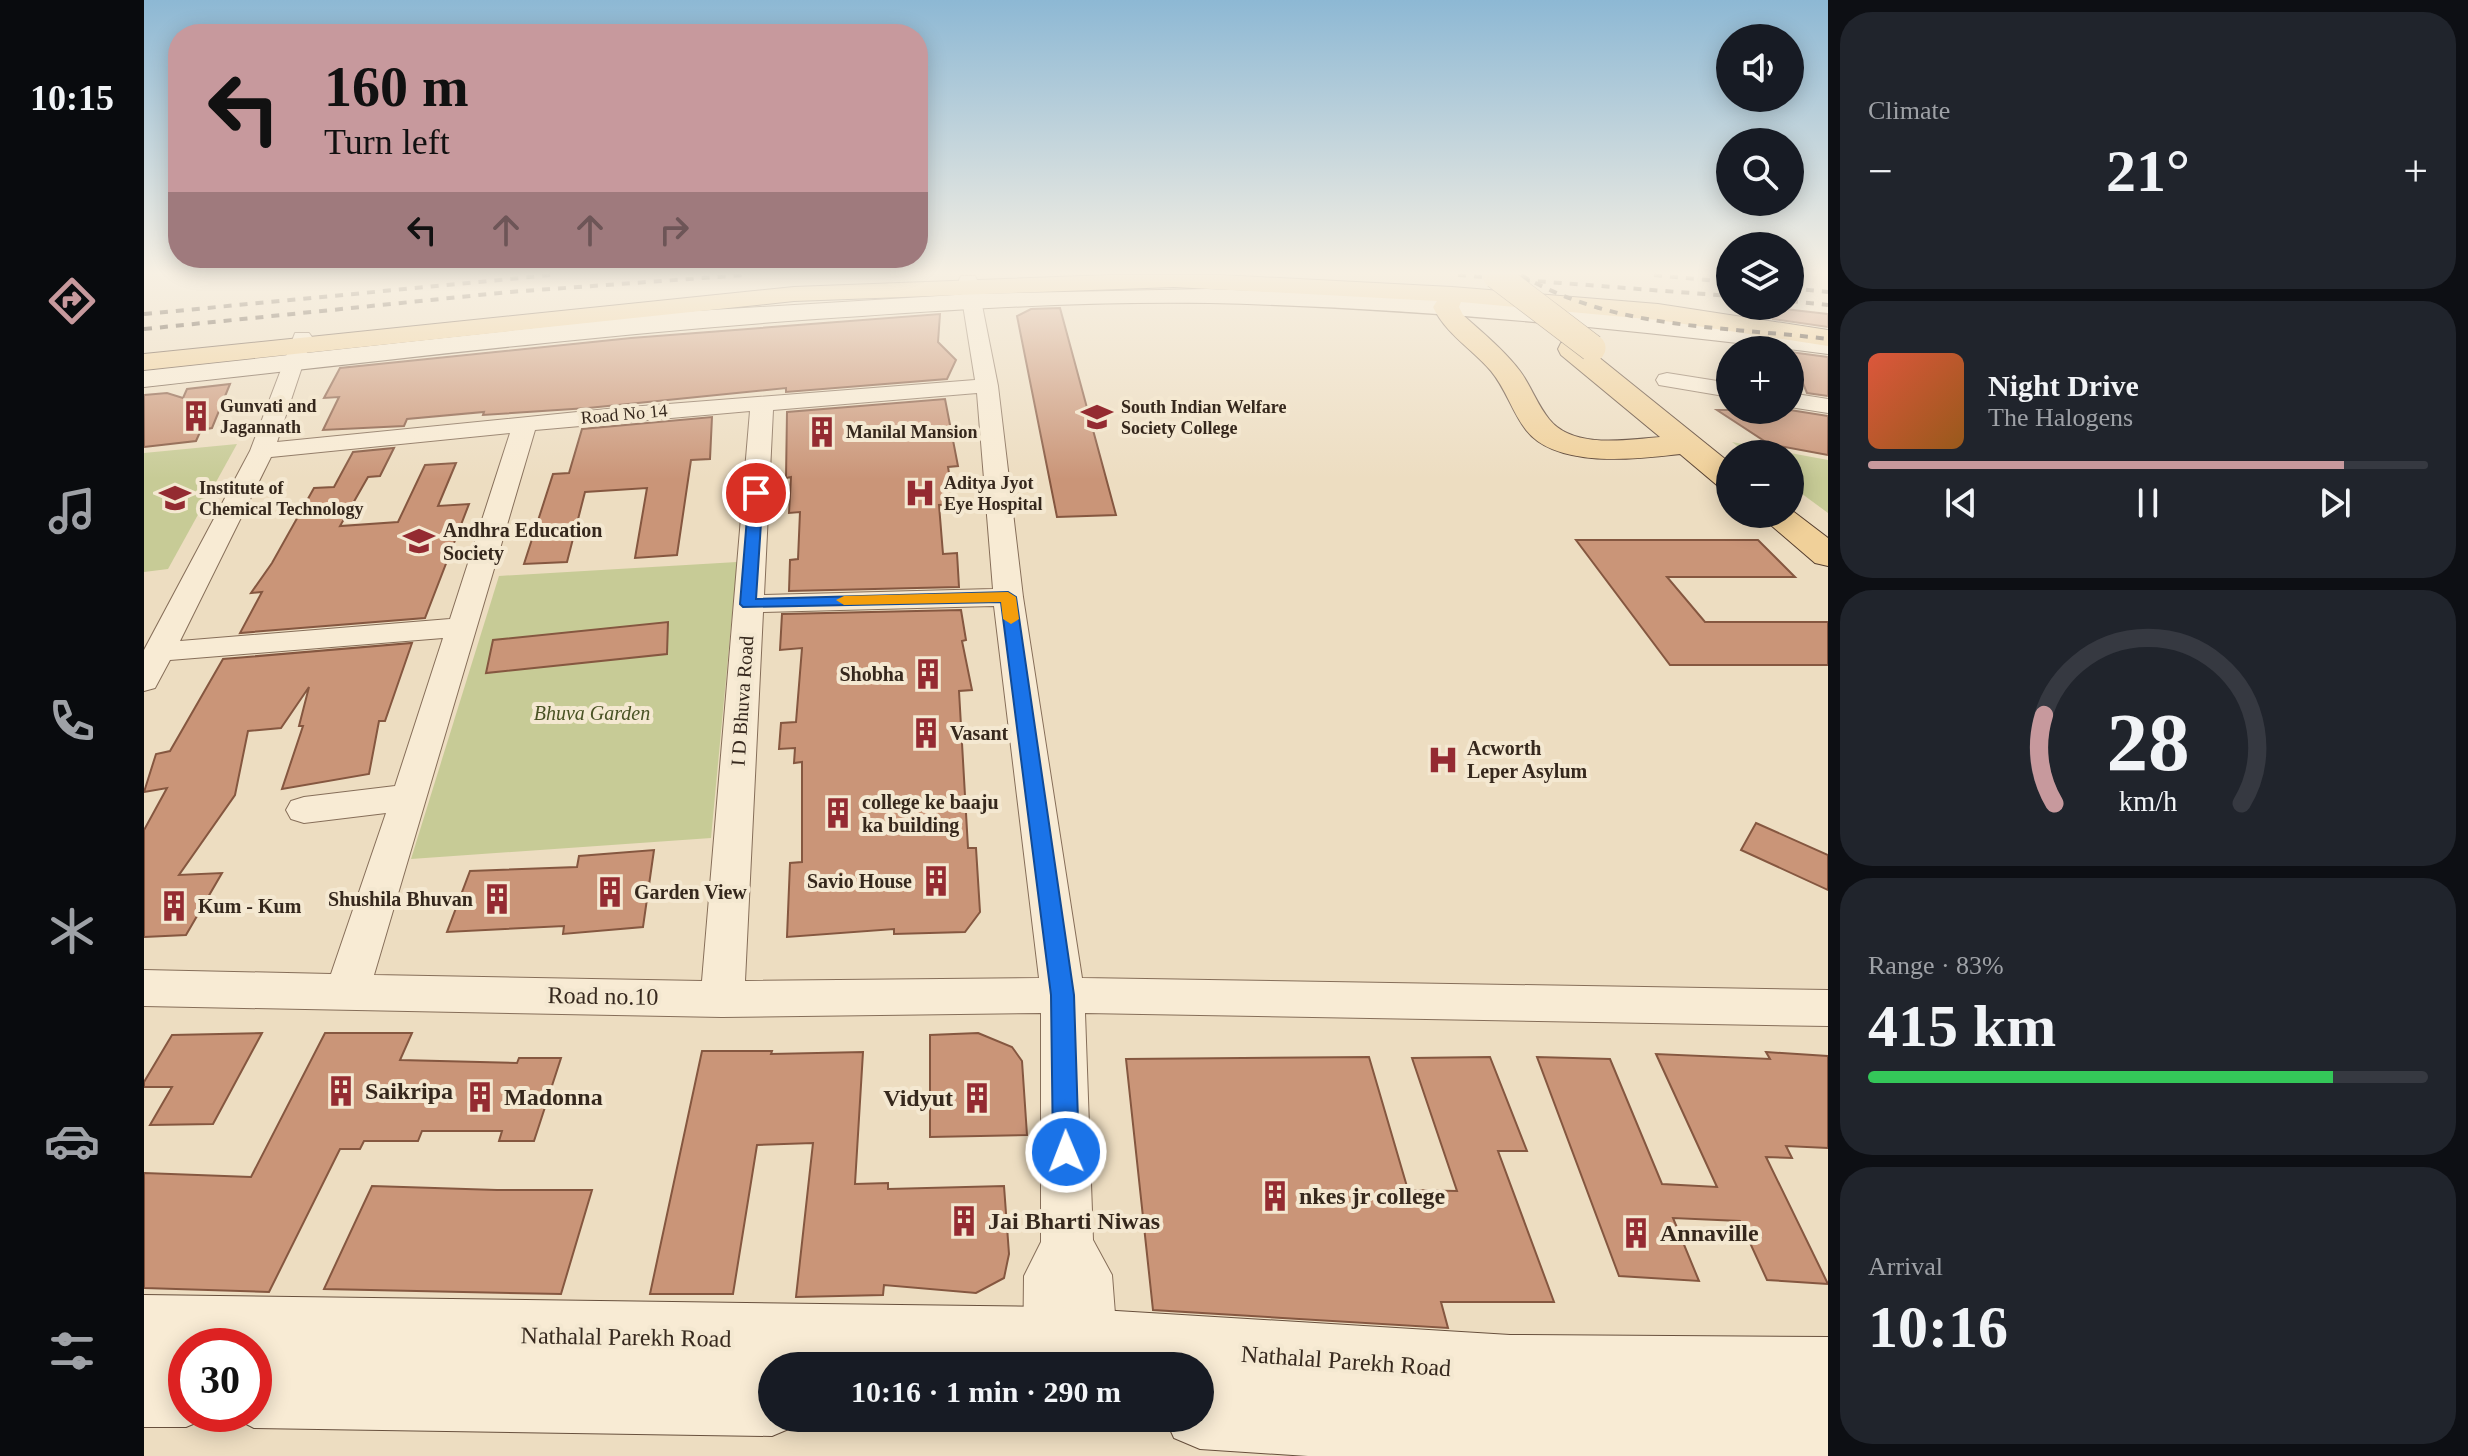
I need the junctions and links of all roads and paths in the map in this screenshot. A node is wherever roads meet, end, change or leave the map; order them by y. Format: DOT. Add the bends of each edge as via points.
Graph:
graph roads {
  1 [pos="378,343"];
  2 [pos="979,343"];
  3 [pos="1476,343"];
  4 [pos="1573,343"];
  5 [pos="1574,343"];
  6 [pos="298,349"];
  7 [pos="1581,349"];
  8 [pos="144,359"];
  9 [pos="144,369"];
  10 [pos="144,379"];
  11 [pos="1667,380"];
  12 [pos="987,386"];
  13 [pos="1716,388"];
  14 [pos="1804,402"];
  15 [pos="762,403"];
  16 [pos="1828,406"];
  17 [pos="525,424"];
  18 [pos="1684,444"];
  19 [pos="1716,446"];
  20 [pos="262,451"];
  21 [pos="1716,468"];
  22 [pos="1804,514"];
  23 [pos="1793,528"];
  24 [pos="1828,532"];
  25 [pos="1828,555"];
  26 [pos="1008,597"];
  27 [pos="748,604"];
  28 [pos="463,627"];
  29 [pos="159,652"];
  30 [pos="144,681"];
  31 [pos="410,797"];
  32 [pos="304,810"];
  33 [pos="144,988"];
  34 [pos="347,991"];
  35 [pos="1063,995"];
  36 [pos="722,999"];
  37 [pos="1828,1008"];
  38 [pos="144,1331"];
  39 [pos="955,1352"];
  40 [pos="1072,1352"];
  41 [pos="1214,1361"];
  42 [pos="1828,1374"];
  43 [pos="144,1390"];
  44 [pos="168,1390"];
  45 [pos="272,1391"];
  46 [pos="758,1399"];
  47 [pos="1214,1413"];
  48 [pos="1784,1413"];
  1 -- 6 [label="street"];
  2 -- 12 [label="street"];
  3 -- 18 [label="main road" via="1511,377 1532,419 1550,436 1604,447"];
  4 -- 7 [label="main road"];
  5 -- 7 [label="main road, bridge"];
  6 -- 8 [label="main road"];
  6 -- 9 [label="main road"];
  6 -- 10 [label="street"];
  6 -- 20 [label="street"];
  7 -- 18 [label="main road"];
  7 -- 19 [label="main road"];
  11 -- 13 [label="street"];
  12 -- 15 [label="street, Road No 14"];
  12 -- 26 [label="street"];
  14 -- 16 [label="street"];
  15 -- 17 [label="street, Road No 14"];
  15 -- 27 [label="street, I D Bhuva Road"];
  17 -- 20 [label="street, Road No 14"];
  17 -- 28 [label="street"];
  18 -- 21 [label="main road"];
  20 -- 29 [label="street"];
  22 -- 24 [label="main road"];
  23 -- 25 [label="main road"];
  26 -- 27 [label="street"];
  26 -- 35 [label="street"];
  27 -- 36 [label="street, I D Bhuva Road"];
  28 -- 29 [label="street"];
  28 -- 31 [label="street"];
  29 -- 30 [label="street"];
  31 -- 32 [label="street"];
  31 -- 34 [label="street"];
  33 -- 34 [label="street, Road no.10"];
  34 -- 36 [label="street, Road no.10"];
  35 -- 36 [label="street, Road no.10"];
  35 -- 37 [label="street, Road no.10"];
  35 -- 40 [label="street" via="1067,1247 1085,1275"];
  38 -- 39 [label="street, Nathalal Parekh Road"];
  41 -- 48 [label="street, Nathalal Parekh Road" via="1510,1372"];
  42 -- 48 [label="street, Nathalal Parekh Road"];
  43 -- 44 [label="street"];
  45 -- 46 [label="street"];
  47 -- 48 [label="street, Nathalal Parekh Road" via="1550,1433"];
}
